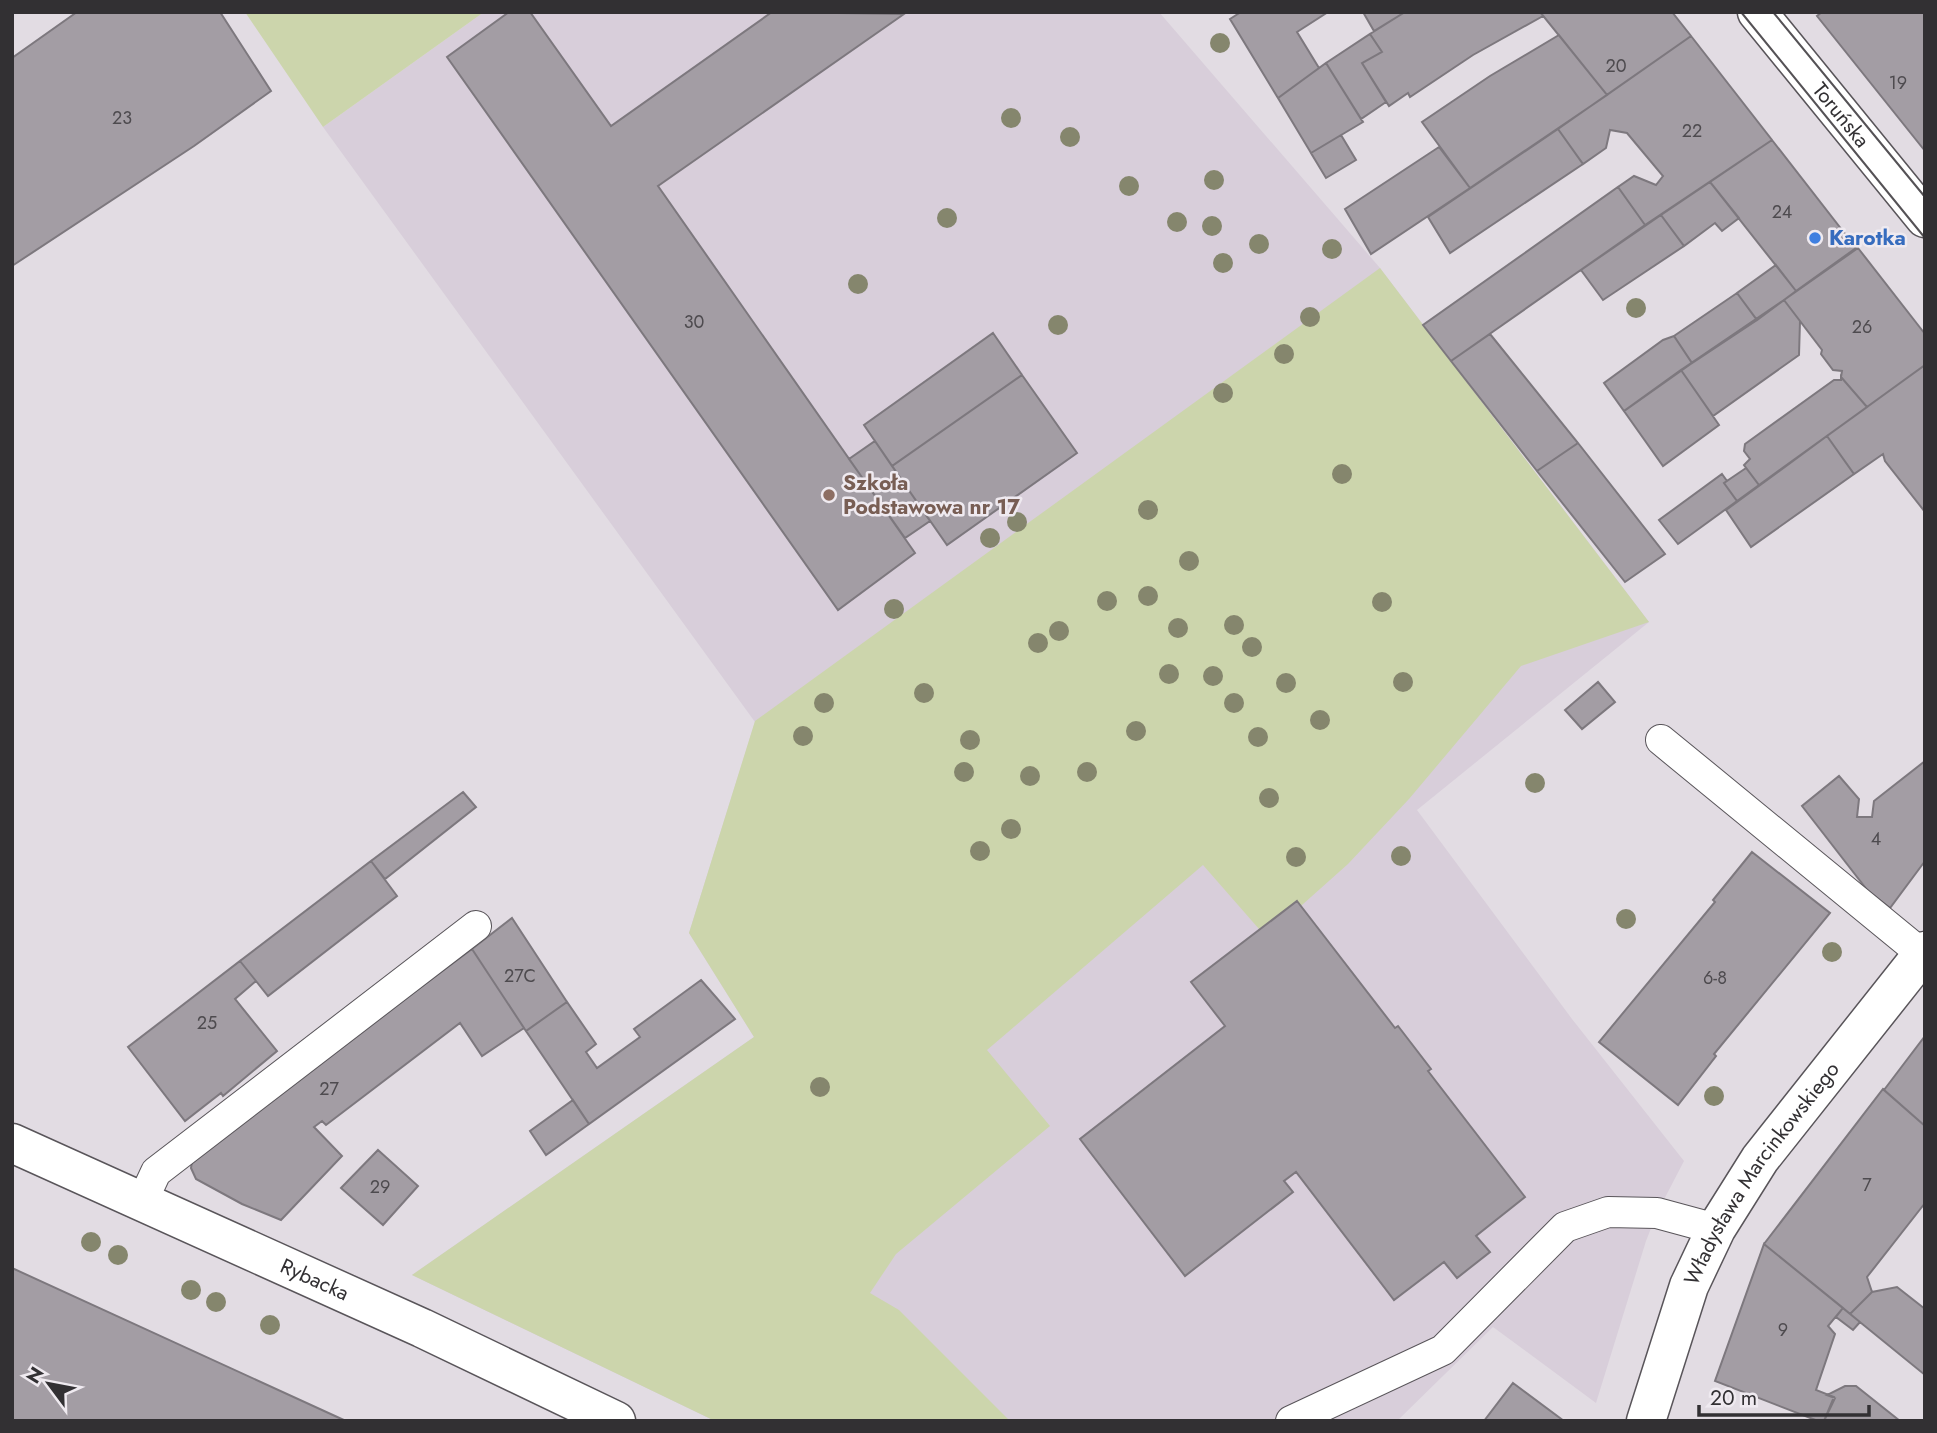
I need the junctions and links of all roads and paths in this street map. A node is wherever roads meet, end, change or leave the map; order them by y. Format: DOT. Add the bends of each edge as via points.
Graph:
graph roads {
  1 [pos="1756,12"];
  2 [pos="1925,218"];
  3 [pos="1661,740"];
  4 [pos="476,926"];
  5 [pos="1923,953"];
  6 [pos="12,1143"];
  7 [pos="142,1202"];
  8 [pos="1716,1229"];
  9 [pos="616,1421"];
  10 [pos="1291,1421"];
  11 [pos="1646,1421"];
  1 -- 2 [label="street, Toruńska"];
  3 -- 5 [label="lane"];
  4 -- 7 [label="lane" via="156,1172"];
  5 -- 8 [label="street, Władysława Marcinkowskiego" via="1759,1159"];
  6 -- 7 [label="street, Rybacka"];
  7 -- 9 [label="street, Rybacka"];
  8 -- 10 [label="lane" via="1657,1213 1620,1212 1565,1227 1443,1350"];
  8 -- 11 [label="street, Władysława Marcinkowskiego" via="1689,1286"];
}
